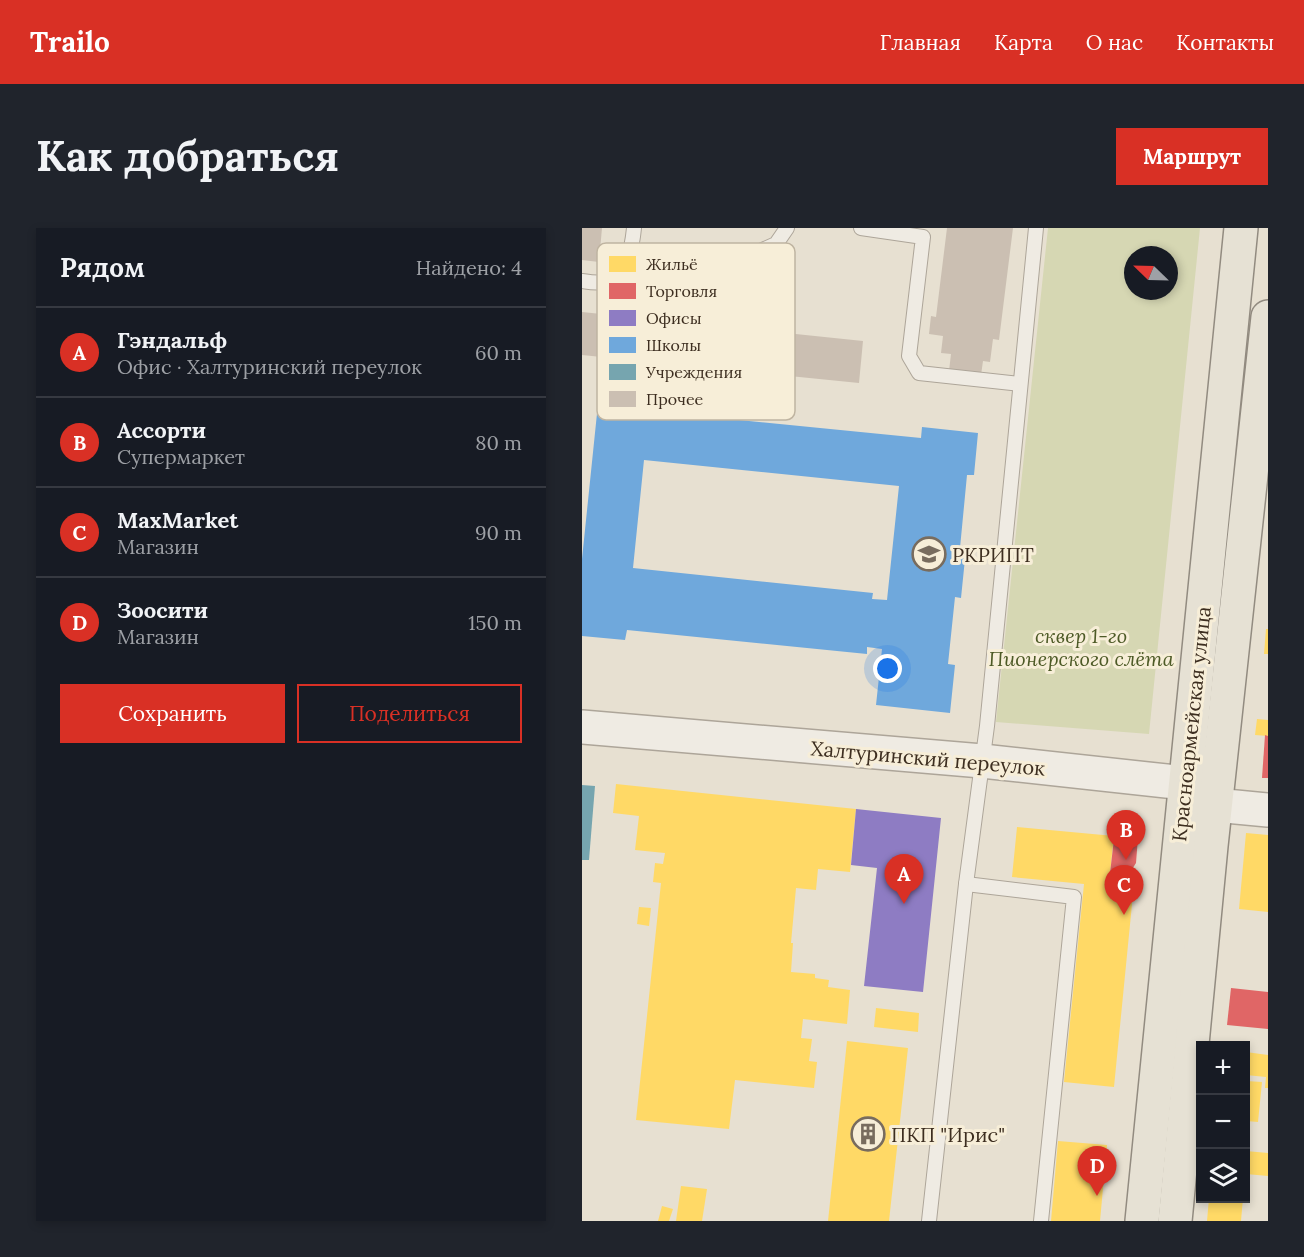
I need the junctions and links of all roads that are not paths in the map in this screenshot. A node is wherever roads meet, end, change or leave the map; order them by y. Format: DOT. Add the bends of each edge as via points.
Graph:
graph roads {
  1 [pos="634,228"];
  2 [pos="787,228"];
  3 [pos="861,228"];
  4 [pos="1036,228"];
  5 [pos="1241,228"];
  6 [pos="915,231"];
  7 [pos="633,243"];
  8 [pos="777,243"];
  9 [pos="582,281"];
  10 [pos="597,282"];
  11 [pos="1268,317"];
  12 [pos="1020,384"];
  13 [pos="582,727"];
  14 [pos="982,761"];
  15 [pos="1185,783"];
  16 [pos="1215,805"];
  17 [pos="1268,810"];
  18 [pos="966,884"];
  19 [pos="929,1221"];
  20 [pos="1041,1221"];
  21 [pos="1142,1221"];
  22 [pos="1175,1221"];
  1 -- 7 [label="lane"];
  2 -- 8 [label="lane"];
  3 -- 6 [label="lane"];
  4 -- 12 [label="lane"];
  5 -- 15 [label="main road, Красноармейская улица"];
  6 -- 12 [label="lane" via="923,237 923,250 909,356 919,373"];
  9 -- 10 [label="lane"];
  11 -- 16 [label="main road, Красноармейская улица"];
  12 -- 14 [label="lane"];
  13 -- 14 [label="street, Халтуринский переулок"];
  14 -- 15 [label="street, Халтуринский переулок"];
  14 -- 18 [label="lane"];
  15 -- 16 [label="street"];
  15 -- 21 [label="main road, Красноармейская улица"];
  16 -- 17 [label="street"];
  16 -- 22 [label="main road, Красноармейская улица"];
  18 -- 19 [label="lane"];
  18 -- 20 [label="lane" via="1074,897"];
}
